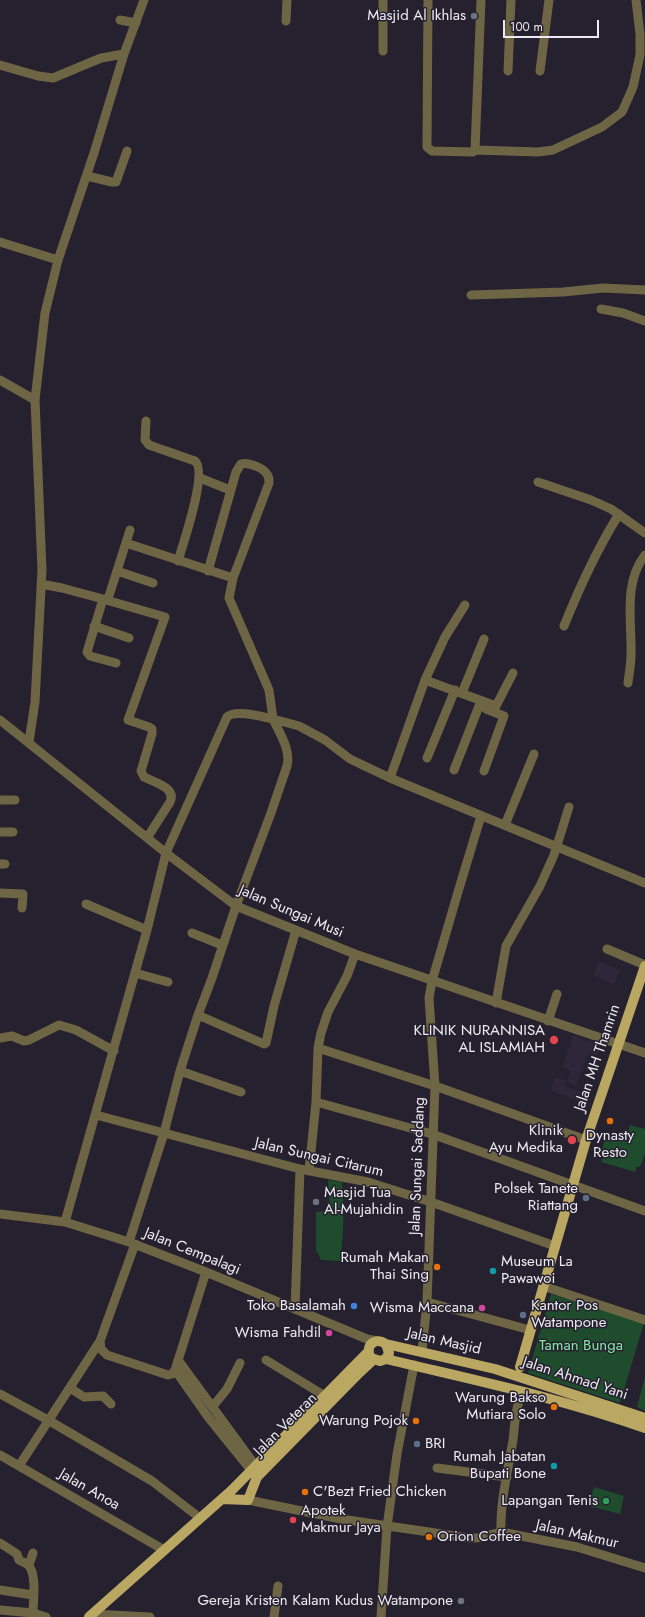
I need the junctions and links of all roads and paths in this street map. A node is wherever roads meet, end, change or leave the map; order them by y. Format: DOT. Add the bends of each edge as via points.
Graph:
graph roads {
  1 [pos="144,0"];
  2 [pos="287,0"];
  3 [pos="383,0"];
  4 [pos="428,0"];
  5 [pos="481,0"];
  6 [pos="511,0"];
  7 [pos="549,0"];
  8 [pos="636,0"];
  9 [pos="120,20"];
  10 [pos="286,21"];
  11 [pos="136,23"];
  12 [pos="383,51"];
  13 [pos="124,54"];
  14 [pos="0,65"];
  15 [pos="508,71"];
  16 [pos="540,71"];
  17 [pos="475,150"];
  18 [pos="127,151"];
  19 [pos="87,176"];
  20 [pos="0,242"];
  21 [pos="58,260"];
  22 [pos="645,290"];
  23 [pos="471,295"];
  24 [pos="601,309"];
  25 [pos="645,321"];
  26 [pos="0,380"];
  27 [pos="36,397"];
  28 [pos="146,422"];
  29 [pos="200,478"];
  30 [pos="538,482"];
  31 [pos="230,490"];
  32 [pos="619,514"];
  33 [pos="130,530"];
  34 [pos="645,533"];
  35 [pos="126,543"];
  36 [pos="645,555"];
  37 [pos="178,561"];
  38 [pos="117,571"];
  39 [pos="208,571"];
  40 [pos="233,578"];
  41 [pos="153,583"];
  42 [pos="41,584"];
  43 [pos="104,599"];
  44 [pos="465,605"];
  45 [pos="94,626"];
  46 [pos="564,626"];
  47 [pos="129,638"];
  48 [pos="484,639"];
  49 [pos="116,663"];
  50 [pos="513,673"];
  51 [pos="425,680"];
  52 [pos="628,683"];
  53 [pos="458,692"];
  54 [pos="480,704"];
  55 [pos="273,719"];
  56 [pos="0,720"];
  57 [pos="29,742"];
  58 [pos="534,754"];
  59 [pos="428,758"];
  60 [pos="454,770"];
  61 [pos="484,770"];
  62 [pos="390,778"];
  63 [pos="0,800"];
  64 [pos="15,800"];
  65 [pos="569,807"];
  66 [pos="481,816"];
  67 [pos="505,825"];
  68 [pos="0,832"];
  69 [pos="13,832"];
  70 [pos="147,838"];
  71 [pos="556,846"];
  72 [pos="166,853"];
  73 [pos="645,883"];
  74 [pos="0,893"];
  75 [pos="86,904"];
  76 [pos="236,906"];
  77 [pos="22,908"];
  78 [pos="147,930"];
  79 [pos="296,930"];
  80 [pos="192,933"];
  81 [pos="222,945"];
  82 [pos="607,949"];
  83 [pos="355,954"];
  84 [pos="645,966"];
  85 [pos="135,973"];
  86 [pos="432,981"];
  87 [pos="168,982"];
  88 [pos="557,994"];
  89 [pos="496,1003"];
  90 [pos="198,1015"];
  91 [pos="548,1021"];
  92 [pos="0,1038"];
  93 [pos="618,1044"];
  94 [pos="318,1048"];
  95 [pos="114,1051"];
  96 [pos="645,1054"];
  97 [pos="180,1071"];
  98 [pos="434,1086"];
  99 [pos="241,1092"];
  100 [pos="316,1102"];
  101 [pos="96,1115"];
  102 [pos="164,1133"];
  103 [pos="432,1134"];
  104 [pos="586,1140"];
  105 [pos="305,1170"];
  106 [pos="573,1185"];
  107 [pos="431,1202"];
  108 [pos="645,1211"];
  109 [pos="0,1214"];
  110 [pos="65,1222"];
  111 [pos="132,1243"];
  112 [pos="555,1246"];
  113 [pos="206,1272"];
  114 [pos="543,1286"];
  115 [pos="427,1302"];
  116 [pos="295,1309"];
  117 [pos="645,1320"];
  118 [pos="530,1330"];
  119 [pos="100,1341"];
  120 [pos="374,1347"];
  121 [pos="422,1351"];
  122 [pos="386,1359"];
  123 [pos="178,1360"];
  124 [pos="266,1360"];
  125 [pos="240,1363"];
  126 [pos="414,1365"];
  127 [pos="520,1367"];
  128 [pos="495,1369"];
  129 [pos="175,1370"];
  130 [pos="356,1370"];
  131 [pos="507,1373"];
  132 [pos="525,1379"];
  133 [pos="494,1383"];
  134 [pos="504,1386"];
  135 [pos="70,1388"];
  136 [pos="0,1394"];
  137 [pos="521,1395"];
  138 [pos="325,1396"];
  139 [pos="111,1404"];
  140 [pos="213,1406"];
  141 [pos="613,1412"];
  142 [pos="639,1419"];
  143 [pos="48,1420"];
  144 [pos="645,1428"];
  145 [pos="0,1455"];
  146 [pos="18,1466"];
  147 [pos="437,1468"];
  148 [pos="256,1472"];
  149 [pos="506,1477"];
  150 [pos="222,1499"];
  151 [pos="248,1500"];
  152 [pos="200,1518"];
  153 [pos="387,1527"];
  154 [pos="502,1532"];
  155 [pos="0,1543"];
  156 [pos="164,1550"];
  157 [pos="33,1553"];
  158 [pos="29,1565"];
  159 [pos="645,1568"];
  160 [pos="278,1586"];
  161 [pos="0,1590"];
  162 [pos="33,1594"];
  163 [pos="0,1610"];
  164 [pos="33,1613"];
  165 [pos="91,1615"];
  166 [pos="46,1617"];
  167 [pos="150,1617"];
  168 [pos="274,1617"];
  169 [pos="381,1617"];
  1 -- 11 [label="street"];
  2 -- 10 [label="street"];
  3 -- 12 [label="street"];
  4 -- 17 [label="street" via="427,147 432,151"];
  5 -- 17 [label="street"];
  6 -- 15 [label="street"];
  7 -- 16 [label="street"];
  8 -- 17 [label="street" via="640,55 633,87 622,112 602,128 552,150"];
  9 -- 11 [label="street"];
  11 -- 13 [label="street"];
  13 -- 14 [label="street" via="101,58 53,78"];
  13 -- 19 [label="street"];
  18 -- 19 [label="street" via="114,182"];
  19 -- 21 [label="street"];
  20 -- 21 [label="street"];
  21 -- 27 [label="street" via="45,313"];
  22 -- 23 [label="street" via="602,288"];
  24 -- 25 [label="street"];
  26 -- 27 [label="street"];
  27 -- 42 [label="street"];
  28 -- 29 [label="street" via="147,443 195,461"];
  29 -- 31 [label="street"];
  29 -- 37 [label="street"];
  30 -- 32 [label="street" via="591,500"];
  31 -- 39 [label="street"];
  31 -- 40 [label="street" via="238,466 243,463 263,470 268,476 269,483"];
  32 -- 34 [label="street"];
  32 -- 46 [label="street" via="600,544"];
  33 -- 35 [label="street"];
  35 -- 37 [label="street"];
  35 -- 38 [label="street"];
  36 -- 52 [label="street" via="634,575 630,601 631,656"];
  37 -- 39 [label="street"];
  38 -- 41 [label="street"];
  38 -- 43 [label="street" via="110,597"];
  39 -- 40 [label="street"];
  40 -- 55 [label="street" via="229,598 269,690"];
  42 -- 43 [label="street"];
  42 -- 57 [label="street" via="35,702"];
  43 -- 45 [label="street"];
  43 -- 70 [label="street" via="165,617 128,720 152,729 142,774 169,790 172,798"];
  44 -- 51 [label="street"];
  45 -- 47 [label="street"];
  45 -- 49 [label="street" via="88,654"];
  48 -- 53 [label="street"];
  50 -- 54 [label="street" via="498,706"];
  51 -- 53 [label="street"];
  51 -- 62 [label="street"];
  53 -- 54 [label="street"];
  53 -- 59 [label="street"];
  54 -- 60 [label="street"];
  54 -- 61 [label="street" via="504,716"];
  55 -- 62 [label="street" via="299,726 325,740 350,759"];
  55 -- 72 [label="street" via="239,713 227,717"];
  55 -- 76 [label="street" via="287,750 288,759"];
  56 -- 57 [label="street, Jalan Sungai Musi"];
  57 -- 70 [label="street, Jalan Sungai Musi"];
  58 -- 67 [label="street"];
  62 -- 66 [label="street"];
  63 -- 64 [label="street"];
  65 -- 71 [label="street"];
  66 -- 67 [label="street"];
  66 -- 86 [label="street, Jalan Sungai Saddang"];
  67 -- 71 [label="street"];
  68 -- 69 [label="street"];
  70 -- 72 [label="street, Jalan Sungai Musi"];
  71 -- 73 [label="street"];
  71 -- 89 [label="street" via="540,886 506,946"];
  72 -- 76 [label="street, Jalan Sungai Musi"];
  72 -- 78 [label="street"];
  74 -- 77 [label="street" via="24,894"];
  75 -- 78 [label="street"];
  76 -- 79 [label="street, Jalan Sungai Musi"];
  76 -- 81 [label="street"];
  78 -- 85 [label="street"];
  79 -- 83 [label="street, Jalan Sungai Musi"];
  79 -- 90 [label="street" via="266,1043"];
  80 -- 81 [label="street"];
  81 -- 90 [label="street"];
  82 -- 84 [label="street"];
  83 -- 86 [label="street, Jalan Sungai Musi"];
  83 -- 94 [label="street" via="347,976 328,1012 320,1033"];
  84 -- 93 [label="main road, Jalan MH Thamrin"];
  85 -- 87 [label="street"];
  85 -- 95 [label="street"];
  86 -- 89 [label="street, Jalan Sungai Musi"];
  86 -- 98 [label="street, Jalan Sungai Saddang" via="429,998"];
  88 -- 91 [label="street"];
  89 -- 91 [label="street, Jalan Sungai Musi"];
  90 -- 97 [label="street"];
  91 -- 93 [label="street, Jalan Sungai Musi"];
  92 -- 95 [label="street" via="12,1036 24,1041 29,1040 59,1025 76,1030"];
  93 -- 96 [label="street, Jalan Sungai Musi"];
  93 -- 104 [label="main road, Jalan MH Thamrin"];
  94 -- 98 [label="street"];
  94 -- 100 [label="street"];
  95 -- 101 [label="street"];
  97 -- 99 [label="street"];
  97 -- 102 [label="street"];
  98 -- 103 [label="street, Jalan Sungai Saddang"];
  98 -- 104 [label="street"];
  100 -- 103 [label="street"];
  100 -- 105 [label="street"];
  101 -- 102 [label="street, Jalan Sungai Citarum"];
  101 -- 110 [label="street"];
  102 -- 105 [label="street, Jalan Sungai Citarum"];
  102 -- 111 [label="street"];
  103 -- 106 [label="street"];
  103 -- 107 [label="street, Jalan Sungai Saddang"];
  104 -- 106 [label="main road, Jalan MH Thamrin"];
  105 -- 107 [label="street, Jalan Sungai Citarum" via="368,1182"];
  105 -- 116 [label="street"];
  106 -- 108 [label="street"];
  106 -- 112 [label="main road, Jalan MH Thamrin"];
  107 -- 112 [label="street, Jalan Sungai Citarum"];
  107 -- 115 [label="street, Jalan Sungai Saddang"];
  109 -- 110 [label="street, Jalan Cempalagi"];
  110 -- 111 [label="street, Jalan Cempalagi"];
  111 -- 113 [label="street, Jalan Cempalagi"];
  111 -- 119 [label="street"];
  112 -- 114 [label="main road, Jalan MH Thamrin"];
  113 -- 116 [label="street, Jalan Cempalagi"];
  113 -- 123 [label="street"];
  114 -- 117 [label="street"];
  114 -- 118 [label="main road, Jalan MH Thamrin"];
  115 -- 118 [label="street"];
  115 -- 121 [label="street, Jalan Sungai Saddang"];
  116 -- 120 [label="street, Jalan Cempalagi"];
  118 -- 127 [label="main road, Jalan MH Thamrin"];
  119 -- 129 [label="street" via="101,1349 107,1355 168,1375"];
  119 -- 135 [label="street"];
  120 -- 121 [label="main road, Jalan Masjid"];
  120 -- 122 [label="main road, Jalan Masjid" via="380,1361"];
  120 -- 122 [label="main road" via="389,1353"];
  120 -- 130 [label="main road, Jalan Veteran"];
  121 -- 128 [label="main road, Jalan Masjid"];
  122 -- 126 [label="main road, Jalan Masjid"];
  123 -- 129 [label="street"];
  123 -- 140 [label="street"];
  124 -- 138 [label="street"];
  125 -- 140 [label="street" via="227,1388"];
  126 -- 133 [label="main road, Jalan Masjid"];
  126 -- 153 [label="street" via="397,1454"];
  127 -- 131 [label="main road"];
  127 -- 132 [label="main road"];
  128 -- 131 [label="main road, Jalan Ahmad Yani"];
  129 -- 148 [label="street" via="208,1417"];
  130 -- 138 [label="main road, Jalan Veteran"];
  130 -- 148 [label="main road, Jalan Veteran"];
  131 -- 132 [label="main road, Jalan Ahmad Yani"];
  131 -- 134 [label="main road"];
  132 -- 137 [label="main road"];
  132 -- 141 [label="main road, Jalan Ahmad Yani"];
  133 -- 134 [label="main road, Jalan Ahmad Yani"];
  134 -- 137 [label="main road, Jalan Ahmad Yani"];
  135 -- 139 [label="street" via="84,1397 103,1396"];
  135 -- 143 [label="street"];
  136 -- 143 [label="street"];
  137 -- 141 [label="main road, Jalan Ahmad Yani"];
  137 -- 149 [label="street"];
  138 -- 148 [label="main road, Jalan Veteran"];
  140 -- 148 [label="street"];
  141 -- 142 [label="main road, Jalan Ahmad Yani"];
  142 -- 144 [label="main road, Jalan Ahmad Yani"];
  143 -- 146 [label="street"];
  143 -- 152 [label="street" via="152,1481"];
  145 -- 146 [label="street, Jalan Anoa"];
  146 -- 156 [label="street, Jalan Anoa"];
  147 -- 149 [label="street"];
  148 -- 150 [label="main road, Jalan Veteran"];
  148 -- 151 [label="main road, Jalan Veteran"];
  149 -- 154 [label="street"];
  150 -- 151 [label="main road"];
  150 -- 152 [label="main road, Jalan Veteran"];
  151 -- 153 [label="street"];
  152 -- 156 [label="main road, Jalan Veteran"];
  153 -- 154 [label="street" via="469,1538"];
  153 -- 169 [label="street"];
  154 -- 159 [label="street, Jalan Makmur" via="576,1547"];
  155 -- 158 [label="street" via="17,1554 19,1560"];
  156 -- 165 [label="main road, Jalan Veteran"];
  157 -- 158 [label="street"];
  158 -- 162 [label="street" via="33,1579"];
  160 -- 168 [label="street"];
  161 -- 162 [label="street"];
  162 -- 164 [label="street"];
  163 -- 164 [label="street"];
  164 -- 166 [label="street"];
  165 -- 167 [label="street"];
}
